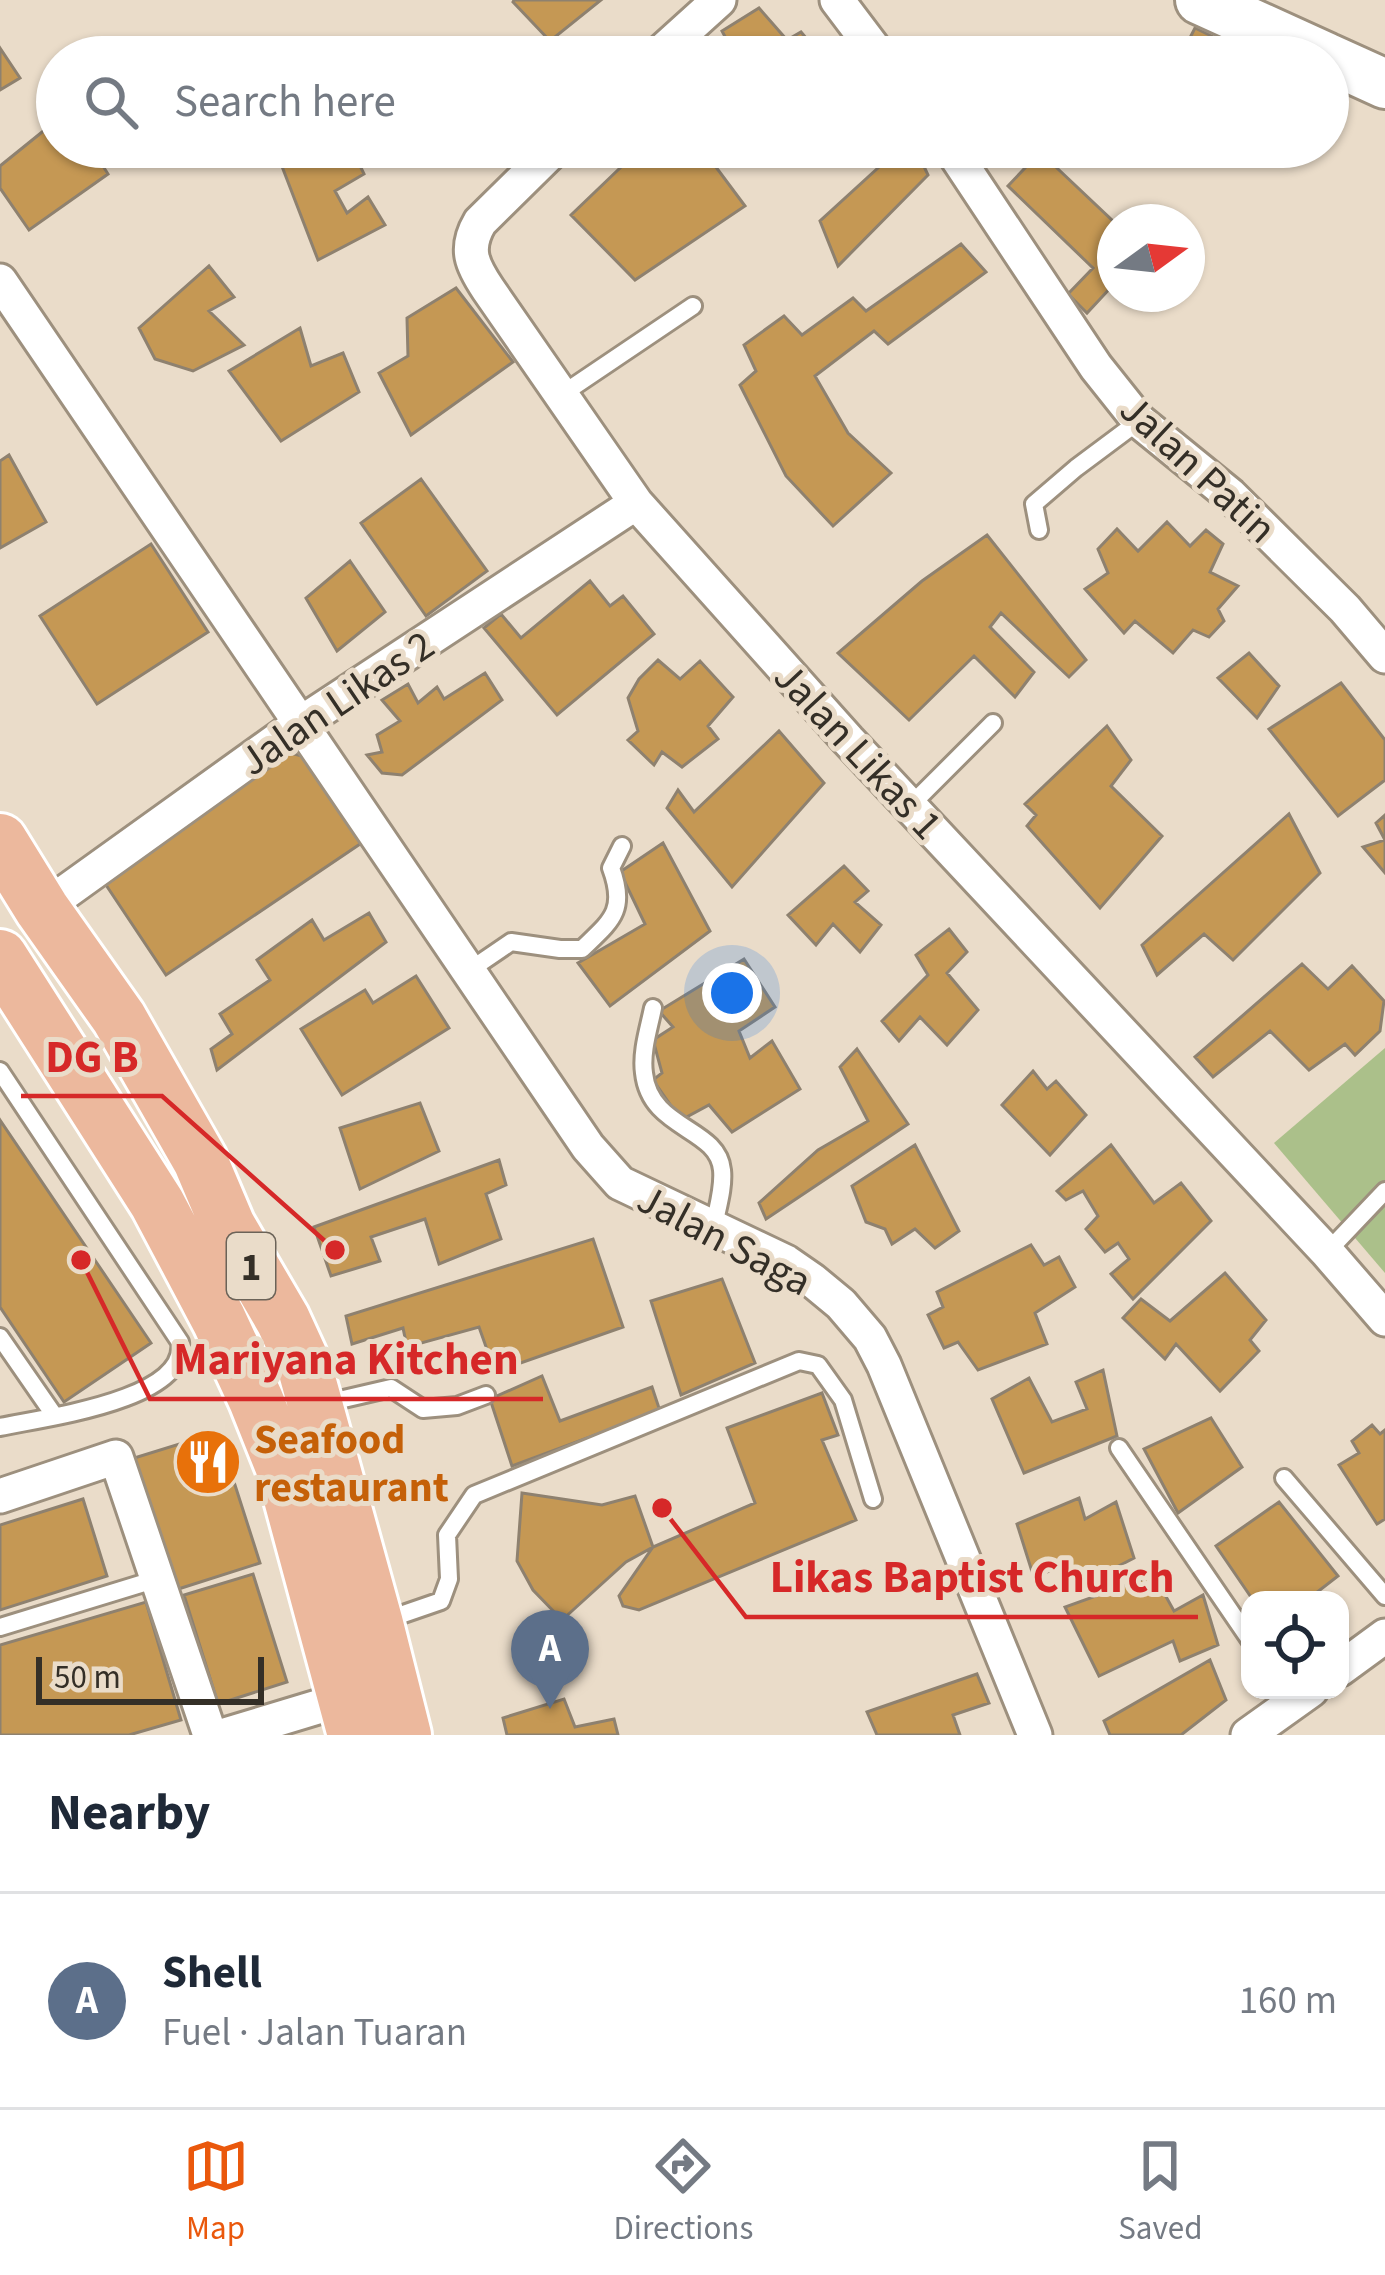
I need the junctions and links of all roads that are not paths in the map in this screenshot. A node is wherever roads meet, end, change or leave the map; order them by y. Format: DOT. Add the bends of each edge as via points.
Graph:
graph roads {
  1 [pos="719,0"];
  2 [pos="837,0"];
  3 [pos="1229,6"];
  4 [pos="679,36"];
  5 [pos="864,36"];
  6 [pos="1287,36"];
  7 [pos="1349,67"];
  8 [pos="1385,84"];
  9 [pos="534,168"];
  10 [pos="964,168"];
  11 [pos="0,280"];
  12 [pos="693,306"];
  13 [pos="561,395"];
  14 [pos="1139,421"];
  15 [pos="636,503"];
  16 [pos="1039,530"];
  17 [pos="1385,656"];
  18 [pos="301,723"];
  19 [pos="993,723"];
  20 [pos="910,806"];
  21 [pos="0,841"];
  22 [pos="622,846"];
  23 [pos="42,909"];
  24 [pos="0,957"];
  25 [pos="467,972"];
  26 [pos="653,1008"];
  27 [pos="0,1071"];
  28 [pos="1385,1191"];
  29 [pos="714,1226"];
  30 [pos="1327,1252"];
  31 [pos="1385,1319"];
  32 [pos="0,1336"];
  33 [pos="486,1395"];
  34 [pos="315,1406"];
  35 [pos="54,1415"];
  36 [pos="0,1427"];
  37 [pos="1119,1448"];
  38 [pos="1284,1478"];
  39 [pos="0,1496"];
  40 [pos="873,1499"];
  41 [pos="157,1579"];
  42 [pos="1385,1595"];
  43 [pos="376,1624"];
  44 [pos="0,1627"];
  45 [pos="1241,1627"];
  46 [pos="1385,1636"];
  47 [pos="1349,1662"];
  48 [pos="1290,1699"];
  49 [pos="350,1717"];
  50 [pos="210,1735"];
  51 [pos="224,1735"];
  52 [pos="404,1735"];
  53 [pos="1035,1735"];
  54 [pos="1248,1735"];
  1 -- 4 [label="street"];
  2 -- 5 [label="street"];
  3 -- 6 [label="main road"];
  7 -- 8 [label="main road"];
  9 -- 13 [label="street, Jalan Likas 1" via="492,207 471,237 470,253"];
  10 -- 14 [label="street, Jalan Patin"];
  11 -- 18 [label="street, Jalan Saga"];
  12 -- 13 [label="lane"];
  13 -- 15 [label="street, Jalan Likas 1"];
  14 -- 16 [label="lane" via="1034,504"];
  14 -- 17 [label="street, Jalan Patin" via="1231,495"];
  15 -- 18 [label="street, Jalan Likas 2"];
  15 -- 20 [label="street, Jalan Likas 1"];
  18 -- 23 [label="street, Jalan Likas 2"];
  18 -- 25 [label="street, Jalan Saga"];
  19 -- 20 [label="lane"];
  20 -- 30 [label="street, Jalan Likas 1"];
  21 -- 23 [label="main road, 1"];
  22 -- 25 [label="lane" via="611,868 614,918 582,949 511,942"];
  23 -- 34 [label="main road, 1" via="118,1018 200,1160 283,1320"];
  24 -- 49 [label="main road, 1" via="157,1203 256,1400 282,1465"];
  25 -- 29 [label="street, Jalan Saga" via="620,1184"];
  26 -- 29 [label="lane" via="643,1071 649,1095 718,1156"];
  27 -- 35 [label="lane" via="181,1353 140,1393"];
  28 -- 30 [label="lane"];
  29 -- 53 [label="street, Jalan Saga" via="786,1262 842,1304 870,1338"];
  30 -- 31 [label="street, Jalan Likas 1"];
  32 -- 35 [label="lane"];
  33 -- 34 [label="lane" via="423,1409 391,1388"];
  34 -- 43 [label="main road, 1"];
  35 -- 36 [label="lane"];
  37 -- 45 [label="lane"];
  38 -- 42 [label="lane"];
  39 -- 41 [label="street" via="116,1457"];
  40 -- 43 [label="lane" via="843,1400 818,1365 799,1361 474,1495 447,1535 441,1601"];
  41 -- 44 [label="lane"];
  41 -- 50 [label="street"];
  43 -- 52 [label="main road, 1"];
  46 -- 47 [label="street"];
  48 -- 54 [label="street"];
  49 -- 51 [label="street"];
}
